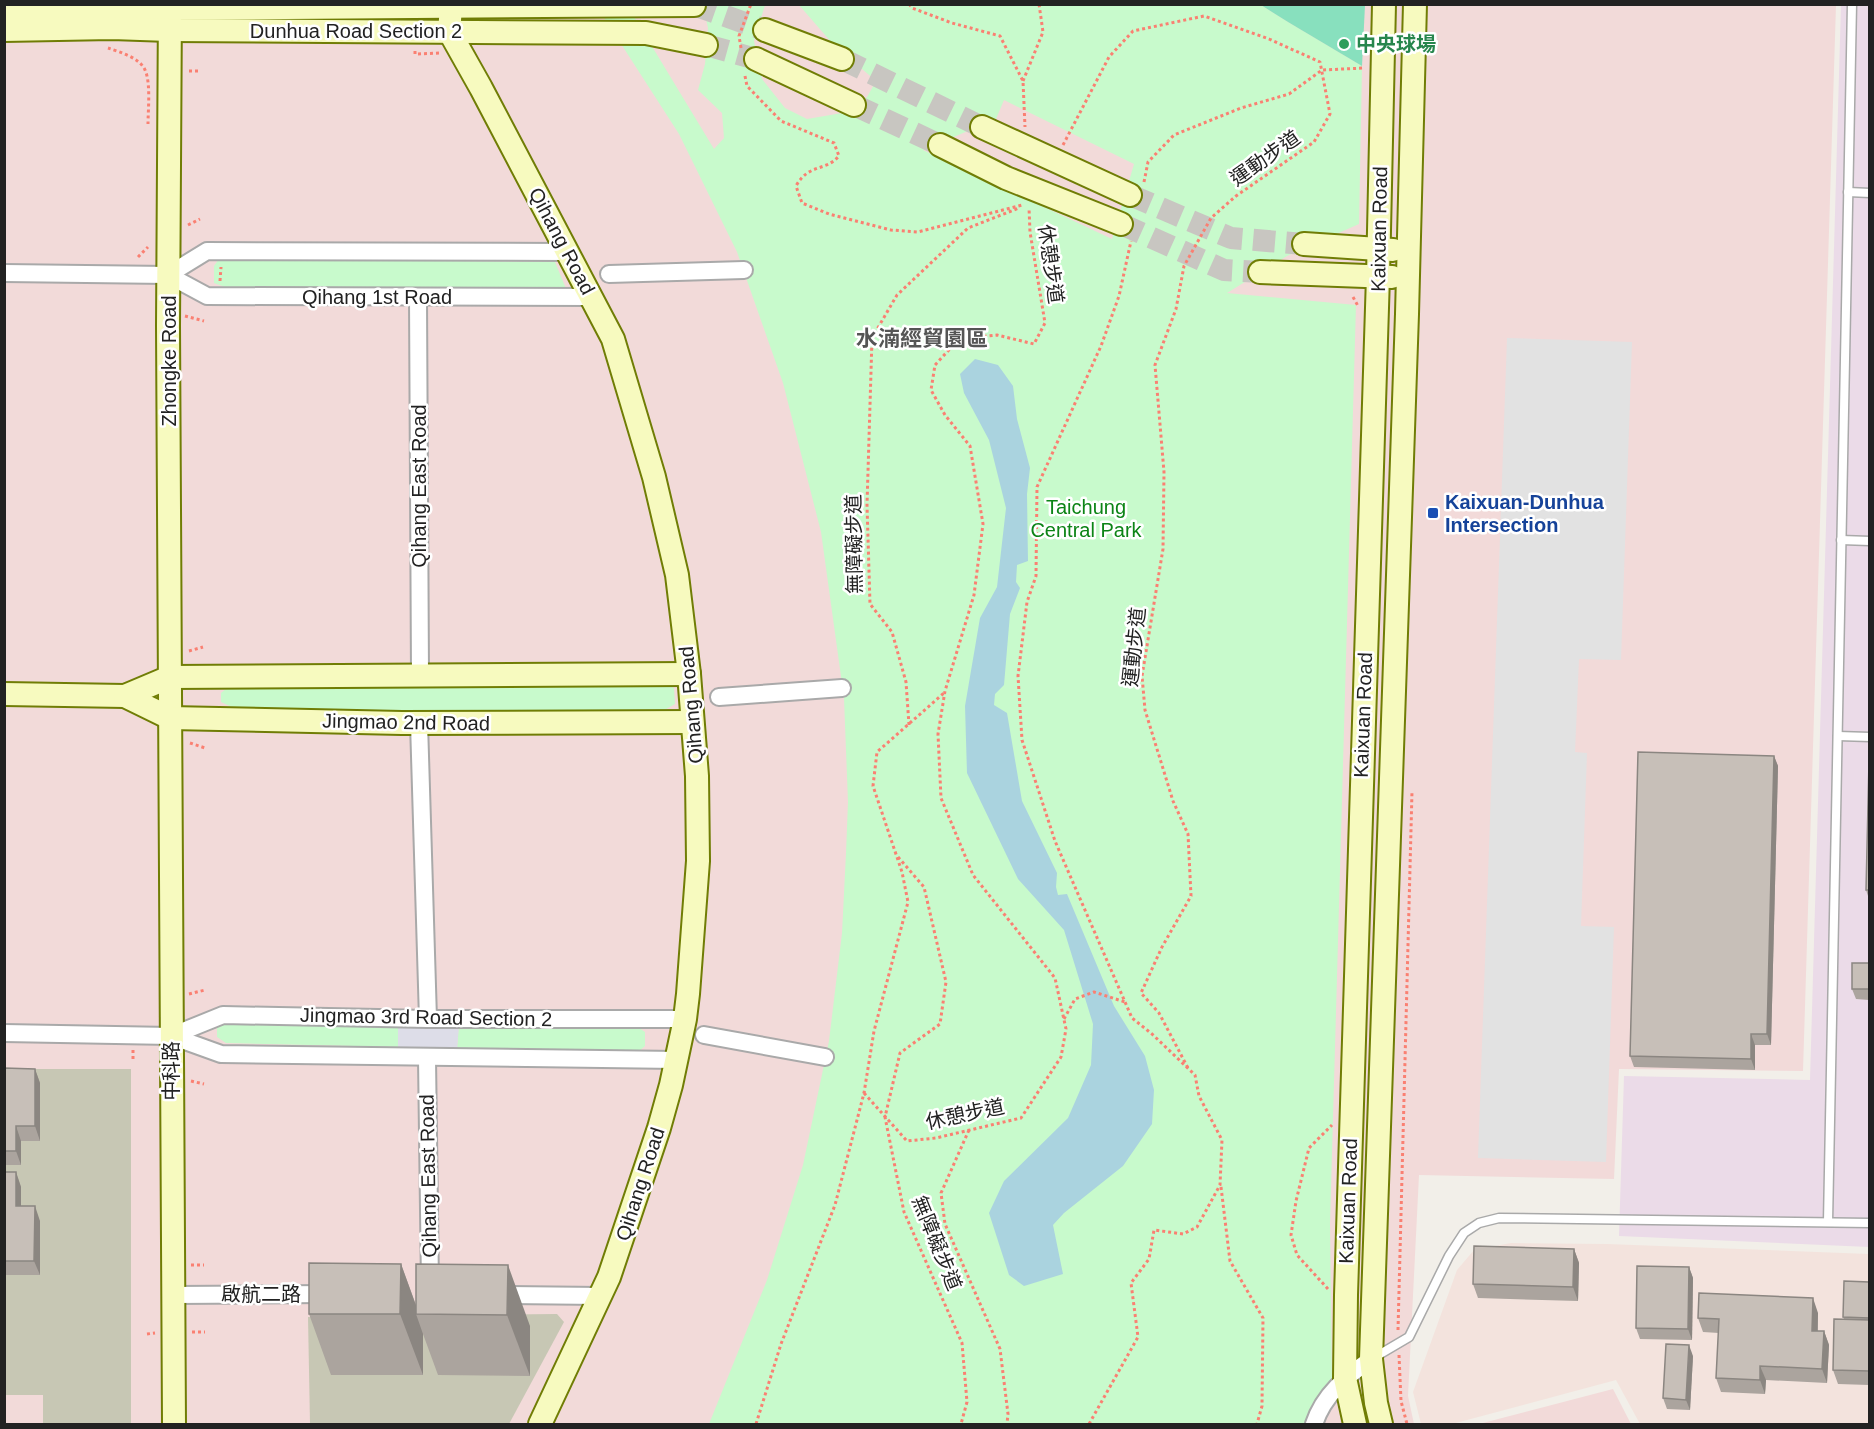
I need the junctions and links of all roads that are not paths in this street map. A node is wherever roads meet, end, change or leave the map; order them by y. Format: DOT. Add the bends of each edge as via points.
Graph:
graph roads {
  1 [pos="1384,4"];
  2 [pos="1415,4"];
  3 [pos="1852,4"];
  4 [pos="694,5"];
  5 [pos="451,8"];
  6 [pos="4,10"];
  7 [pos="170,14"];
  8 [pos="4,30"];
  9 [pos="765,30"];
  10 [pos="449,31"];
  11 [pos="706,45"];
  12 [pos="842,59"];
  13 [pos="747,60"];
  14 [pos="854,105"];
  15 [pos="982,127"];
  16 [pos="940,145"];
  17 [pos="1137,190"];
  18 [pos="1848,192"];
  19 [pos="1869,193"];
  20 [pos="1126,232"];
  21 [pos="1304,244"];
  22 [pos="1379,248"];
  23 [pos="568,252"];
  24 [pos="1409,252"];
  25 [pos="744,270"];
  26 [pos="1260,272"];
  27 [pos="4,273"];
  28 [pos="609,274"];
  29 [pos="168,275"];
  30 [pos="1378,276"];
  31 [pos="1408,279"];
  32 [pos="592,297"];
  33 [pos="418,298"];
  34 [pos="1841,540"];
  35 [pos="1869,541"];
  36 [pos="420,674"];
  37 [pos="690,674"];
  38 [pos="170,677"];
  39 [pos="842,688"];
  40 [pos="4,694"];
  41 [pos="125,696"];
  42 [pos="719,697"];
  43 [pos="170,718"];
  44 [pos="692,722"];
  45 [pos="419,723"];
  46 [pos="1838,736"];
  47 [pos="1869,737"];
  48 [pos="428,1019"];
  49 [pos="685,1019"];
  50 [pos="4,1033"];
  51 [pos="704,1035"];
  52 [pos="171,1036"];
  53 [pos="427,1058"];
  54 [pos="825,1058"];
  55 [pos="676,1059"];
  56 [pos="1828,1222"];
  57 [pos="1869,1223"];
  58 [pos="348,1294"];
  59 [pos="431,1294"];
  60 [pos="482,1294"];
  61 [pos="173,1295"];
  62 [pos="601,1296"];
  63 [pos="1371,1359"];
  64 [pos="1345,1378"];
  65 [pos="174,1425"];
  66 [pos="540,1425"];
  67 [pos="1314,1425"];
  68 [pos="1355,1425"];
  69 [pos="1381,1425"];
  1 -- 22 [label="street, Kaixuan Road"];
  2 -- 24 [label="street, Kaixuan Road"];
  3 -- 18 [label="lane"];
  4 -- 5 [label="street, Dunhua Road Section 2"];
  5 -- 7 [label="street, Dunhua Road Section 2"];
  5 -- 10 [label="street"];
  6 -- 7 [label="street, Dunhua Road Section 2"];
  7 -- 8 [label="street, Dunhua Road Section 2" via="112,28"];
  7 -- 10 [label="street, Dunhua Road Section 2"];
  7 -- 29 [label="street, Zhongke Road"];
  9 -- 12 [label="street"];
  10 -- 11 [label="street, Dunhua Road Section 2" via="646,33"];
  10 -- 23 [label="street, Qihang Road"];
  13 -- 14 [label="street"];
  15 -- 17 [label="street" via="1055,160"];
  16 -- 20 [label="street"];
  18 -- 19 [label="lane"];
  18 -- 34 [label="lane"];
  21 -- 22 [label="street"];
  22 -- 24 [label="street"];
  22 -- 30 [label="street, Kaixuan Road"];
  23 -- 29 [label="street" via="207,251"];
  23 -- 32 [label="street, Qihang Road"];
  24 -- 31 [label="street, Kaixuan Road"];
  25 -- 28 [label="street"];
  26 -- 30 [label="street"];
  27 -- 29 [label="street, Qihang 1st Road"];
  29 -- 33 [label="street, Qihang 1st Road" via="207,296"];
  29 -- 38 [label="street, Zhongke Road"];
  30 -- 31 [label="street"];
  30 -- 64 [label="street, Kaixuan Road"];
  31 -- 63 [label="street, Kaixuan Road"];
  32 -- 33 [label="street, Qihang 1st Road"];
  32 -- 37 [label="street, Qihang Road" via="613,339 654,477 677,575"];
  33 -- 36 [label="street, Qihang East Road"];
  34 -- 35 [label="lane"];
  34 -- 46 [label="lane"];
  36 -- 37 [label="street, Jingmao 2nd Road"];
  36 -- 38 [label="street, Jingmao 2nd Road"];
  37 -- 44 [label="street, Qihang Road"];
  38 -- 41 [label="street, Jingmao 2nd Road"];
  38 -- 43 [label="street, Zhongke Road"];
  39 -- 42 [label="street"];
  40 -- 41 [label="street, Jingmao 2nd Road"];
  41 -- 43 [label="street, Jingmao 2nd Road"];
  43 -- 45 [label="street, Jingmao 2nd Road"];
  43 -- 52 [label="street, 中科路"];
  44 -- 45 [label="street, Jingmao 2nd Road"];
  44 -- 49 [label="street, Qihang Road" via="698,861"];
  45 -- 48 [label="street"];
  46 -- 47 [label="lane"];
  46 -- 56 [label="lane"];
  48 -- 49 [label="street, Jingmao 3rd Road Section 2"];
  48 -- 52 [label="street, Jingmao 3rd Road Section 2" via="223,1015"];
  49 -- 55 [label="street, Qihang Road"];
  50 -- 52 [label="street, Jingmao 3rd Road Section 2"];
  51 -- 54 [label="street"];
  52 -- 53 [label="street, Jingmao 3rd Road Section 2" via="221,1054"];
  52 -- 61 [label="street, 中科路"];
  53 -- 55 [label="street, Jingmao 3rd Road Section 2"];
  53 -- 59 [label="street, Qihang East Road"];
  55 -- 62 [label="street, Qihang Road" via="659,1128"];
  56 -- 57 [label="lane"];
  56 -- 63 [label="lane" via="1499,1218 1479,1223 1464,1233 1449,1256 1409,1337"];
  58 -- 61 [label="street, 啟航二路"];
  60 -- 62 [label="street"];
  61 -- 65 [label="street, 中科路"];
  62 -- 66 [label="street, Qihang Road"];
  63 -- 64 [label="street"];
  63 -- 69 [label="street, Kaixuan Road"];
  64 -- 67 [label="street" via="1324,1400"];
  64 -- 68 [label="street, Kaixuan Road"];
}
